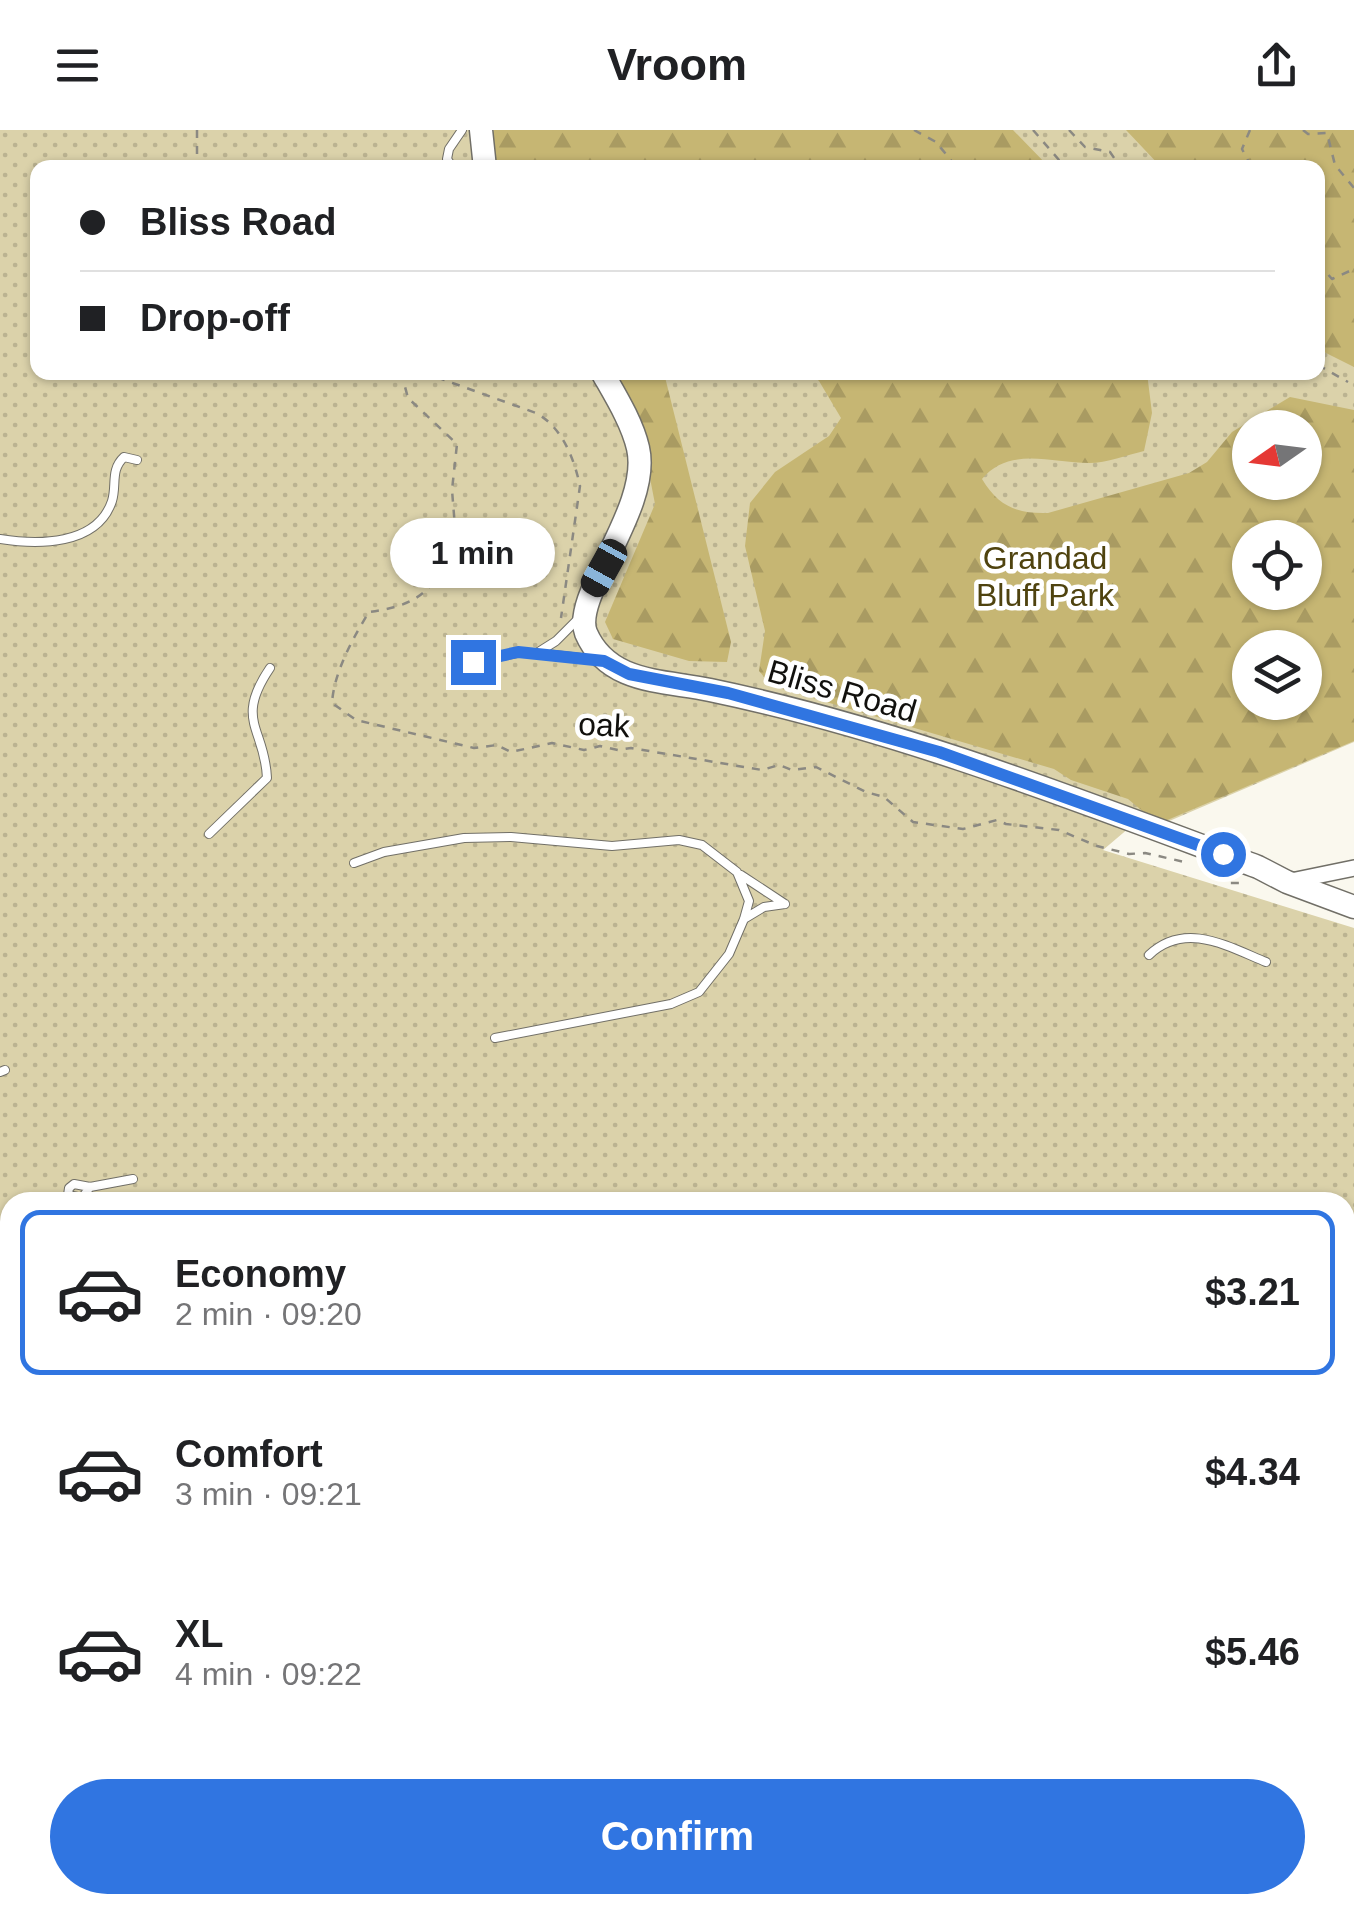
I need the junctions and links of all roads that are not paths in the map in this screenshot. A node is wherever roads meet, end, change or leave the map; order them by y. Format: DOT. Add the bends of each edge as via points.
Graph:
graph roads {
  1 [pos="462,130"];
  2 [pos="481,130"];
  3 [pos="448,160"];
  4 [pos="484,160"];
  5 [pos="606,380"];
  6 [pos="137,460"];
  7 [pos="0,538"];
  8 [pos="584,611"];
  9 [pos="537,653"];
  10 [pos="604,661"];
  11 [pos="473,662"];
  12 [pos="270,668"];
  13 [pos="209,834"];
  14 [pos="354,863"];
  15 [pos="1354,868"];
  16 [pos="737,872"];
  17 [pos="1287,882"];
  18 [pos="1354,907"];
  19 [pos="744,919"];
  20 [pos="1149,955"];
  21 [pos="1266,962"];
  22 [pos="495,1038"];
  23 [pos="133,1179"];
  24 [pos="90,1187"];
  1 -- 3 [label="lane"];
  2 -- 4 [label="street"];
  5 -- 8 [label="street" via="638,448 638,473 627,520"];
  6 -- 7 [label="lane" via="118,462 112,503 87,530 48,542"];
  8 -- 9 [label="lane"];
  8 -- 10 [label="street" via="583,625"];
  9 -- 10 [label="lane"];
  9 -- 11 [label="lane"];
  10 -- 17 [label="street, Bliss Road" via="629,674 728,693 939,752"];
  12 -- 13 [label="lane" via="251,707 267,778"];
  14 -- 16 [label="lane" via="464,838 612,846 679,840 702,845"];
  15 -- 17 [label="street"];
  16 -- 19 [label="lane" via="749,902"];
  16 -- 19 [label="lane" via="785,904"];
  17 -- 18 [label="street, Bliss Road"];
  19 -- 22 [label="lane" via="729,954 687,999"];
  20 -- 21 [label="lane" via="1184,937"];
  23 -- 24 [label="lane"];
}
